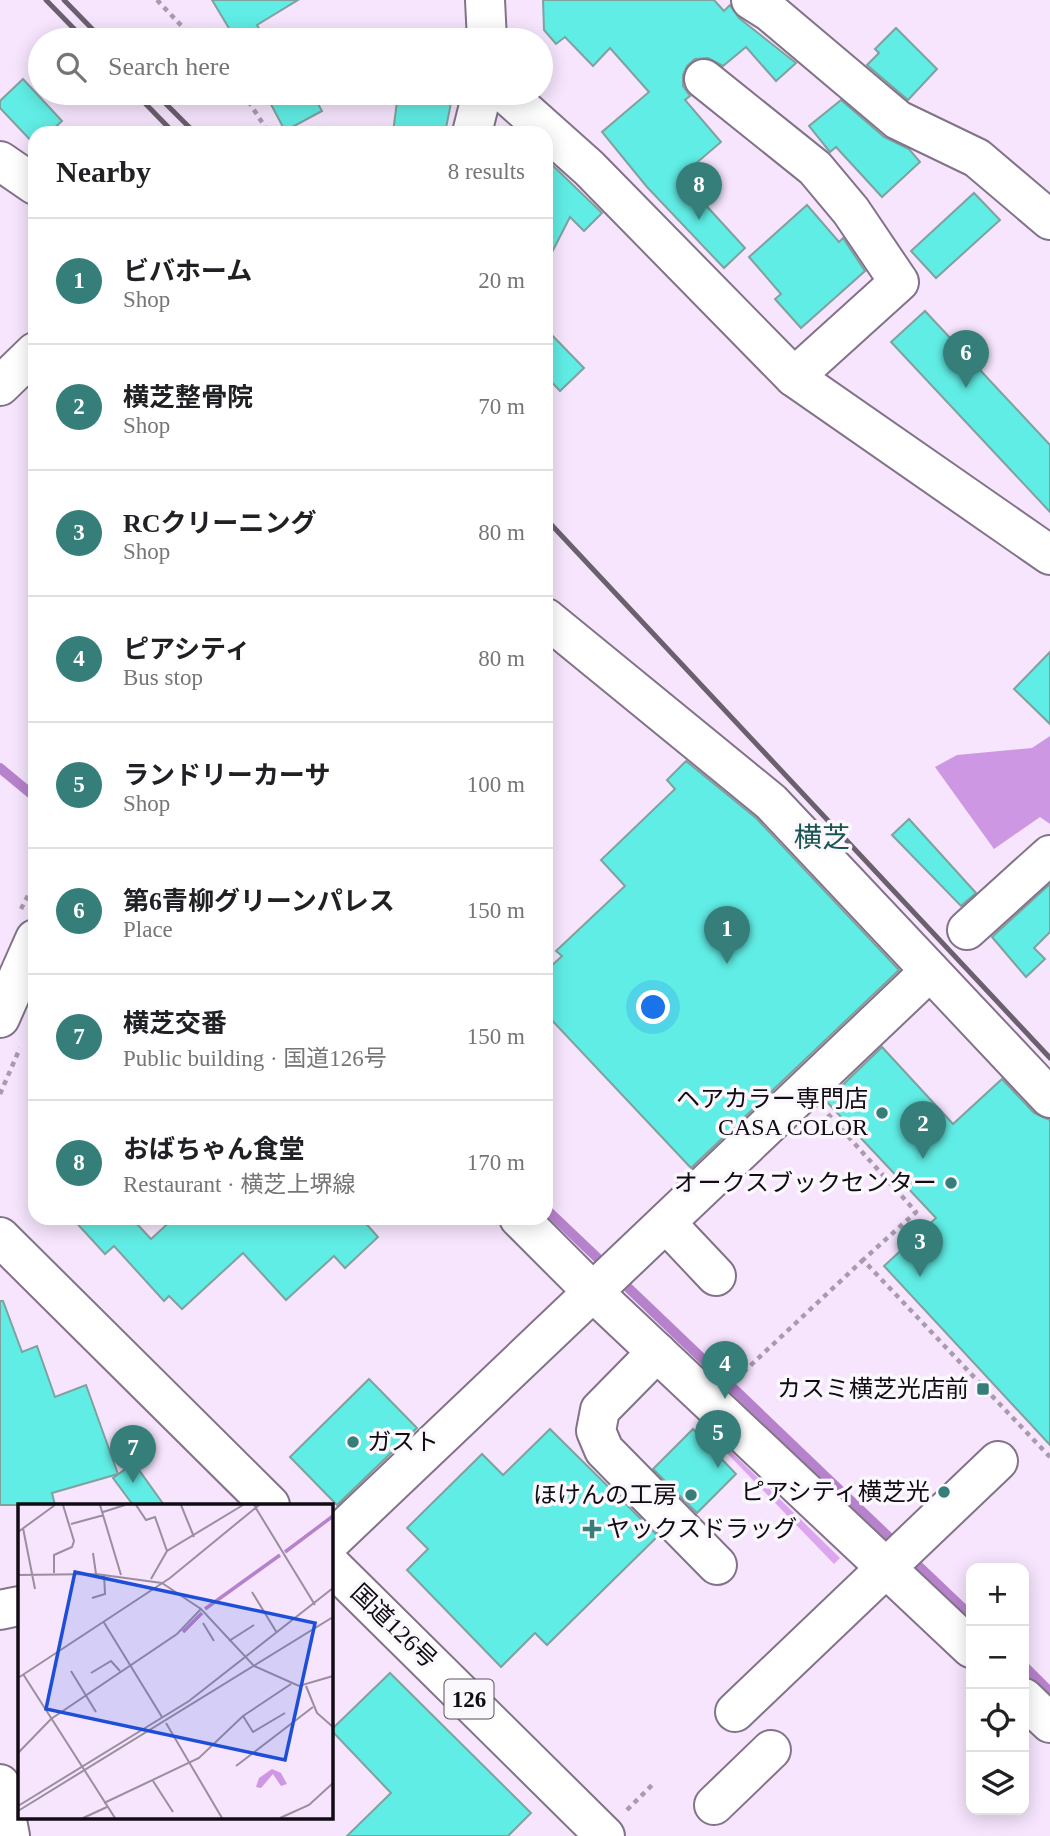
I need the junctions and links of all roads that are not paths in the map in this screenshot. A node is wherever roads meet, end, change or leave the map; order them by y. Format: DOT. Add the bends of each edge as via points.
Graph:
graph roads {
  1 [pos="485,0"];
  2 [pos="751,0"];
  3 [pos="486,28"];
  4 [pos="704,79"];
  5 [pos="479,105"];
  6 [pos="518,105"];
  7 [pos="474,126"];
  8 [pos="542,126"];
  9 [pos="553,136"];
  10 [pos="0,161"];
  11 [pos="28,180"];
  12 [pos="1050,219"];
  13 [pos="28,359"];
  14 [pos="794,377"];
  15 [pos="0,386"];
  16 [pos="1050,555"];
  17 [pos="553,624"];
  18 [pos="1050,855"];
  19 [pos="967,930"];
  20 [pos="28,967"];
  21 [pos="930,971"];
  22 [pos="13,1027"];
  23 [pos="1050,1098"];
  24 [pos="666,1223"];
  25 [pos="526,1225"];
  26 [pos="0,1237"];
  27 [pos="716,1276"];
  28 [pos="596,1290"];
  29 [pos="657,1352"];
  30 [pos="998,1461"];
  31 [pos="269,1504"];
  32 [pos="332,1540"];
  33 [pos="898,1557"];
  34 [pos="717,1565"];
  35 [pos="332,1566"];
  36 [pos="18,1606"];
  37 [pos="0,1610"];
  38 [pos="966,1642"];
  39 [pos="1029,1703"];
  40 [pos="735,1712"];
  41 [pos="1050,1723"];
  42 [pos="771,1750"];
  43 [pos="0,1784"];
  44 [pos="714,1805"];
  45 [pos="612,1827"];
  46 [pos="10,1836"];
  1 -- 3 [label="main road"];
  2 -- 12 [label="main road" via="898,120 977,158"];
  4 -- 14 [label="main road" via="816,168 899,282"];
  5 -- 7 [label="main road"];
  6 -- 8 [label="main road"];
  9 -- 14 [label="main road"];
  10 -- 11 [label="main road"];
  13 -- 15 [label="main road"];
  14 -- 16 [label="main road"];
  17 -- 21 [label="main road" via="771,802"];
  18 -- 19 [label="main road"];
  20 -- 22 [label="main road"];
  21 -- 23 [label="main road"];
  21 -- 24 [label="main road"];
  24 -- 27 [label="main road"];
  24 -- 28 [label="main road"];
  25 -- 28 [label="main road"];
  26 -- 31 [label="main road"];
  28 -- 29 [label="main road"];
  28 -- 32 [label="main road"];
  29 -- 33 [label="main road"];
  29 -- 34 [label="main road" via="600,1410 596,1431 604,1450"];
  30 -- 33 [label="main road"];
  33 -- 38 [label="main road"];
  33 -- 40 [label="main road"];
  35 -- 45 [label="main road, 国道126号 / 126"];
  36 -- 37 [label="main road"];
  39 -- 41 [label="main road"];
  42 -- 44 [label="main road"];
  43 -- 46 [label="main road"];
}
